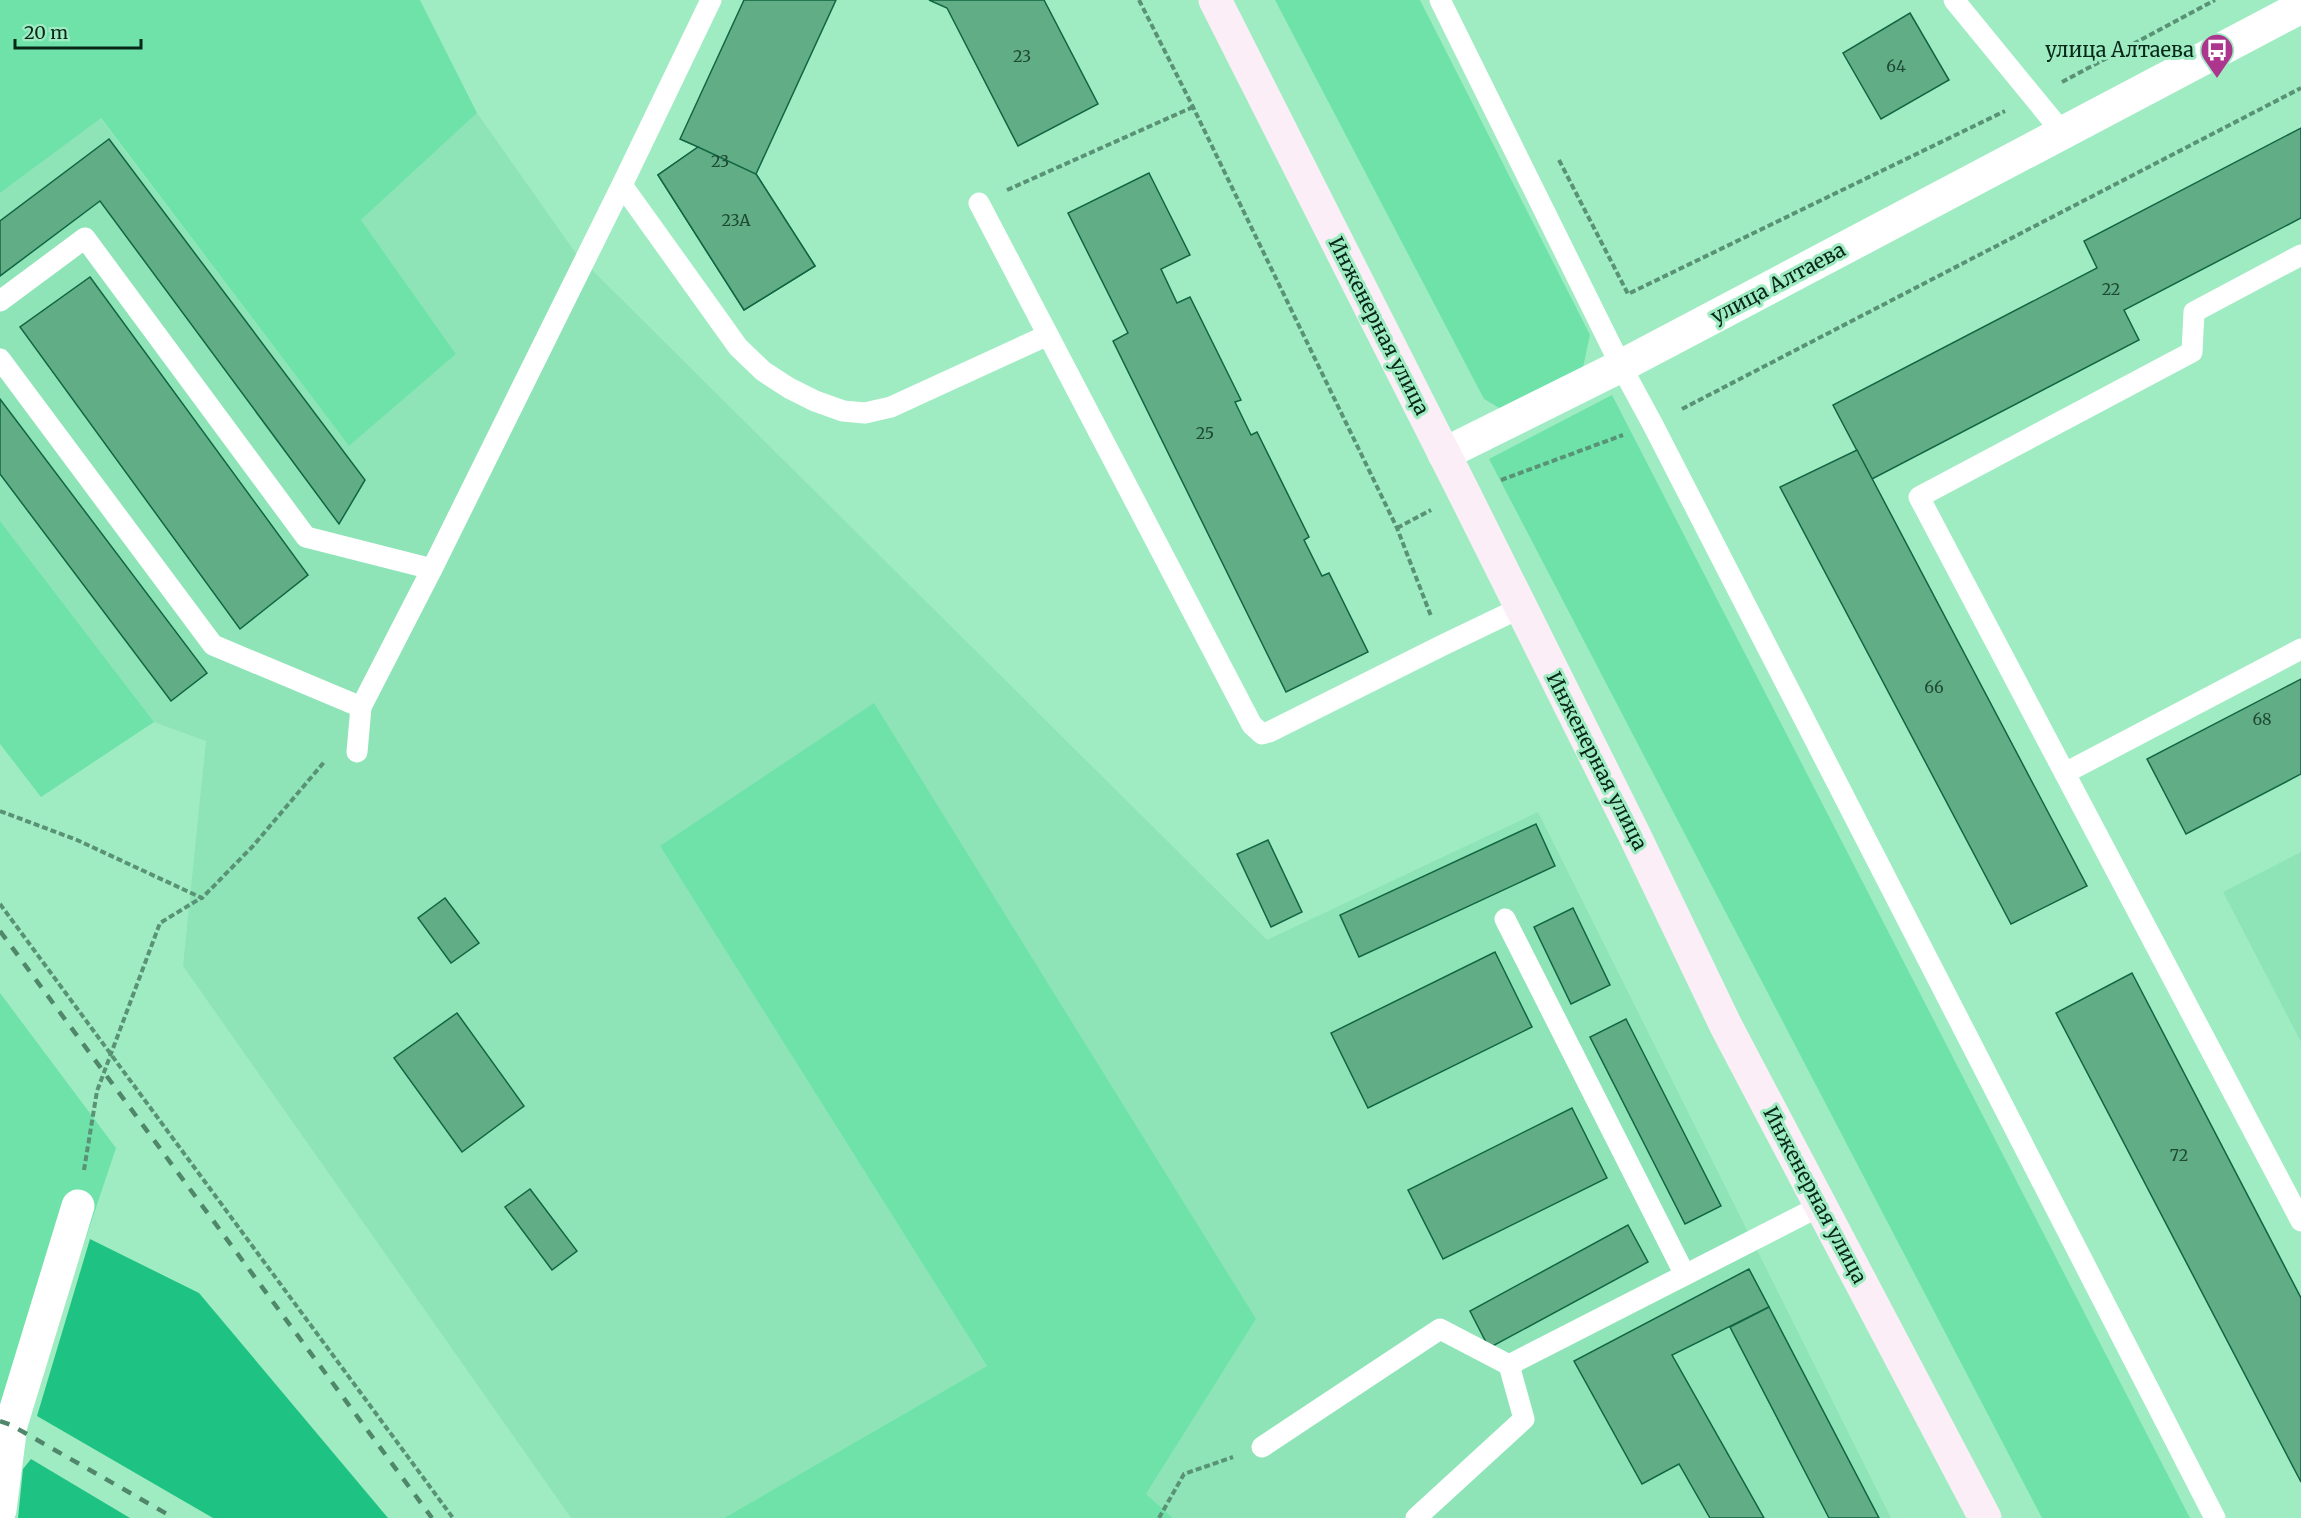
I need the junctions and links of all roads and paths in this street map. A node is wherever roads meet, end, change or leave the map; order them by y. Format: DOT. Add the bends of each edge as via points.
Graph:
graph roads {
  1 [pos="1139,0"];
  2 [pos="1215,0"];
  3 [pos="1440,0"];
  4 [pos="1954,0"];
  5 [pos="2215,0"];
  6 [pos="709,1"];
  7 [pos="2301,7"];
  8 [pos="2301,88"];
  9 [pos="2033,97"];
  10 [pos="1193,107"];
  11 [pos="2062,132"];
  12 [pos="1558,157"];
  13 [pos="622,185"];
  14 [pos="979,203"];
  15 [pos="2301,255"];
  16 [pos="0,301"];
  17 [pos="1048,335"];
  18 [pos="0,359"];
  19 [pos="1621,366"];
  20 [pos="1653,425"];
  21 [pos="1444,454"];
  22 [pos="1464,493"];
  23 [pos="432,569"];
  24 [pos="1520,608"];
  25 [pos="1443,645"];
  26 [pos="2301,649"];
  27 [pos="361,707"];
  28 [pos="357,752"];
  29 [pos="2065,773"];
  30 [pos="0,812"];
  31 [pos="202,898"];
  32 [pos="0,904"];
  33 [pos="1505,919"];
  34 [pos="111,1055"];
  35 [pos="78,1206"];
  36 [pos="1821,1206"];
  37 [pos="2301,1221"];
  38 [pos="1685,1275"];
  39 [pos="1509,1365"];
  40 [pos="1262,1447"];
  41 [pos="0,1510"];
  42 [pos="453,1518"];
  43 [pos="1159,1518"];
  44 [pos="1416,1518"];
  45 [pos="1984,1518"];
  46 [pos="2215,1518"];
  1 -- 10 [label="path"];
  2 -- 21 [label="main road, Инженерная улица"];
  3 -- 19 [label="lane"];
  4 -- 9 [label="lane"];
  5 -- 9 [label="path"];
  6 -- 13 [label="lane"];
  7 -- 11 [label="street, улица Алтаева"];
  8 -- 20 [label="path"];
  9 -- 11 [label="lane"];
  9 -- 12 [label="path" via="1628,294"];
  10 -- 14 [label="path"];
  10 -- 25 [label="path" via="1397,528"];
  11 -- 19 [label="street, улица Алтаева"];
  13 -- 17 [label="lane" via="738,347 763,371 789,388 843,411 865,413 891,407"];
  13 -- 23 [label="lane"];
  14 -- 17 [label="lane"];
  15 -- 29 [label="lane" via="2194,312 2192,352 1919,497"];
  16 -- 23 [label="lane" via="85,238 306,537"];
  17 -- 25 [label="lane" via="1252,725 1262,734"];
  18 -- 27 [label="lane" via="213,645"];
  19 -- 20 [label="lane"];
  19 -- 21 [label="street, улица Алтаева"];
  20 -- 22 [label="path"];
  20 -- 46 [label="lane"];
  21 -- 22 [label="main road, Инженерная улица"];
  22 -- 24 [label="main road, Инженерная улица"];
  23 -- 27 [label="lane"];
  24 -- 25 [label="lane"];
  24 -- 36 [label="main road, Инженерная улица" via="1726,1026"];
  26 -- 29 [label="lane"];
  27 -- 28 [label="lane"];
  28 -- 31 [label="path" via="323,762 253,846"];
  29 -- 37 [label="lane"];
  30 -- 31 [label="path" via="77,840"];
  31 -- 34 [label="path" via="160,923"];
  32 -- 34 [label="path"];
  33 -- 38 [label="lane"];
  34 -- 35 [label="path" via="97,1091"];
  34 -- 42 [label="path"];
  35 -- 41 [label="street" via="11,1425"];
  36 -- 38 [label="lane"];
  36 -- 45 [label="main road, Инженерная улица"];
  38 -- 39 [label="lane"];
  39 -- 40 [label="lane" via="1440,1329"];
  39 -- 44 [label="lane" via="1524,1419"];
  40 -- 43 [label="path" via="1184,1474"];
}
